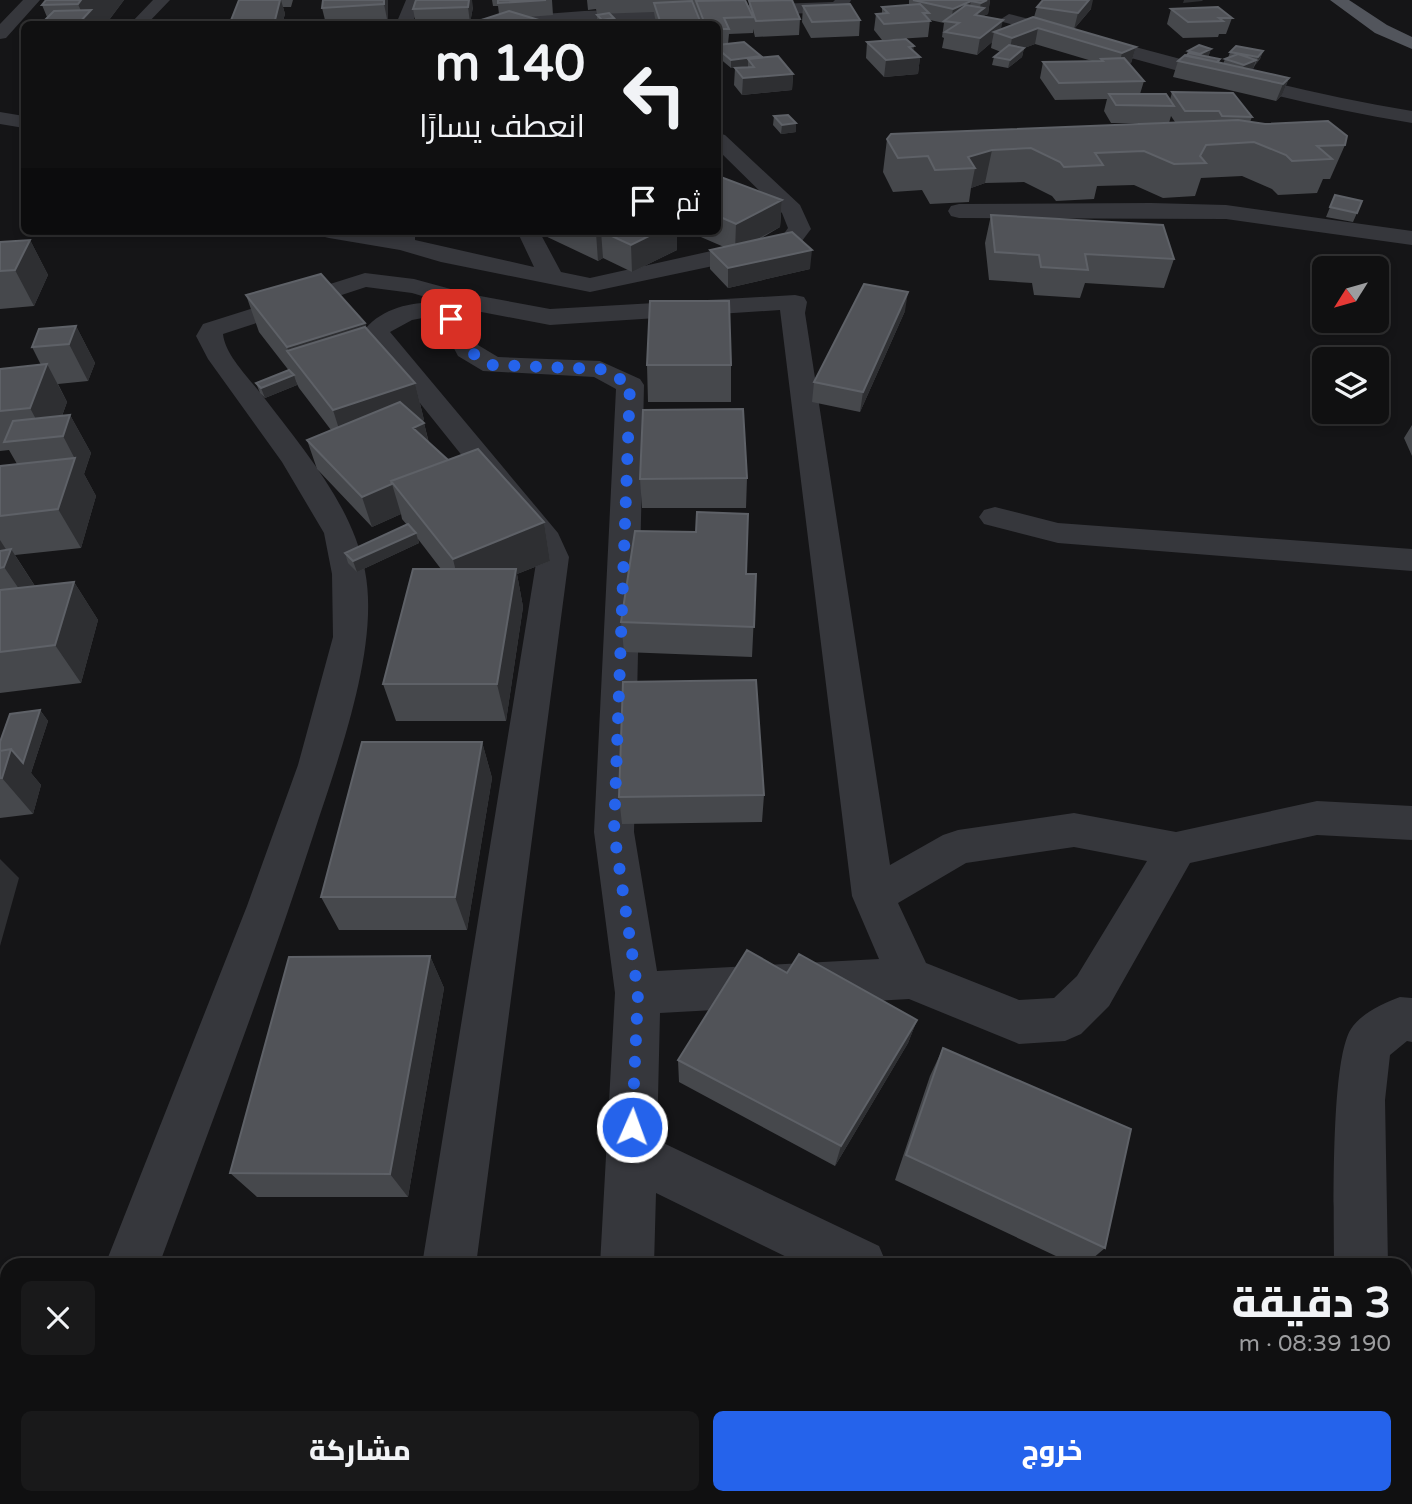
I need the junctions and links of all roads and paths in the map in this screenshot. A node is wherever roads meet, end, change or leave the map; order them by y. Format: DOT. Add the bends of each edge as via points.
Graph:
graph roads {
  1 [pos="32,0"];
  2 [pos="162,0"];
  3 [pos="414,0"];
  4 [pos="843,0"];
  5 [pos="1338,0"];
  6 [pos="1364,0"];
  7 [pos="587,14"];
  8 [pos="1009,19"];
  9 [pos="141,21"];
  10 [pos="405,21"];
  11 [pos="511,21"];
  12 [pos="1412,33"];
  13 [pos="0,34"];
  14 [pos="1412,44"];
  15 [pos="1412,117"];
  16 [pos="0,118"];
  17 [pos="21,122"];
  18 [pos="721,142"];
  19 [pos="959,211"];
  20 [pos="378,235"];
  21 [pos="530,235"];
  22 [pos="403,237"];
  23 [pos="1412,238"];
  24 [pos="552,278"];
  25 [pos="458,310"];
  26 [pos="995,517"];
  27 [pos="1412,560"];
  28 [pos="1412,823"];
  29 [pos="1176,849"];
  30 [pos="873,897"];
  31 [pos="910,978"];
  32 [pos="638,993"];
  33 [pos="1412,1020"];
  34 [pos="631,1154"];
  35 [pos="135,1258"];
  36 [pos="450,1258"];
  37 [pos="627,1258"];
  38 [pos="846,1258"];
  39 [pos="1361,1258"];
  1 -- 13 [label="street"];
  2 -- 9 [label="street"];
  3 -- 10 [label="street"];
  4 -- 7 [label="street" via="835,7"];
  5 -- 14 [label="main road"];
  6 -- 12 [label="main road"];
  7 -- 11 [label="street"];
  8 -- 15 [label="street" via="1212,74"];
  16 -- 17 [label="street"];
  18 -- 24 [label="street" via="792,210 800,229 791,240 590,285"];
  19 -- 23 [label="street" via="1226,212"];
  20 -- 22 [label="street"];
  21 -- 24 [label="street"];
  22 -- 24 [label="street" via="441,255"];
  25 -- 30 [label="street" via="550,317 795,302 792,313"];
  25 -- 32 [label="street" via="467,350 492,365 600,369 630,384 614,832"];
  25 -- 35 [label="street" via="414,286 365,280 212,329 209,336 296,460 340,533 352,597 351,637 317,765 269,906"];
  25 -- 36 [label="street" via="425,309 384,322 376,332 547,540 553,557"];
  26 -- 27 [label="street" via="1058,533"];
  28 -- 29 [label="street" via="1317,818"];
  29 -- 30 [label="street" via="1074,830 958,848"];
  29 -- 31 [label="street" via="1093,990 1065,1019 1018,1022"];
  30 -- 31 [label="street"];
  31 -- 32 [label="street"];
  32 -- 34 [label="street"];
  33 -- 39 [label="street" via="1400,1019 1368,1043 1360,1100"];
  34 -- 37 [label="street"];
  34 -- 38 [label="street"];
}
